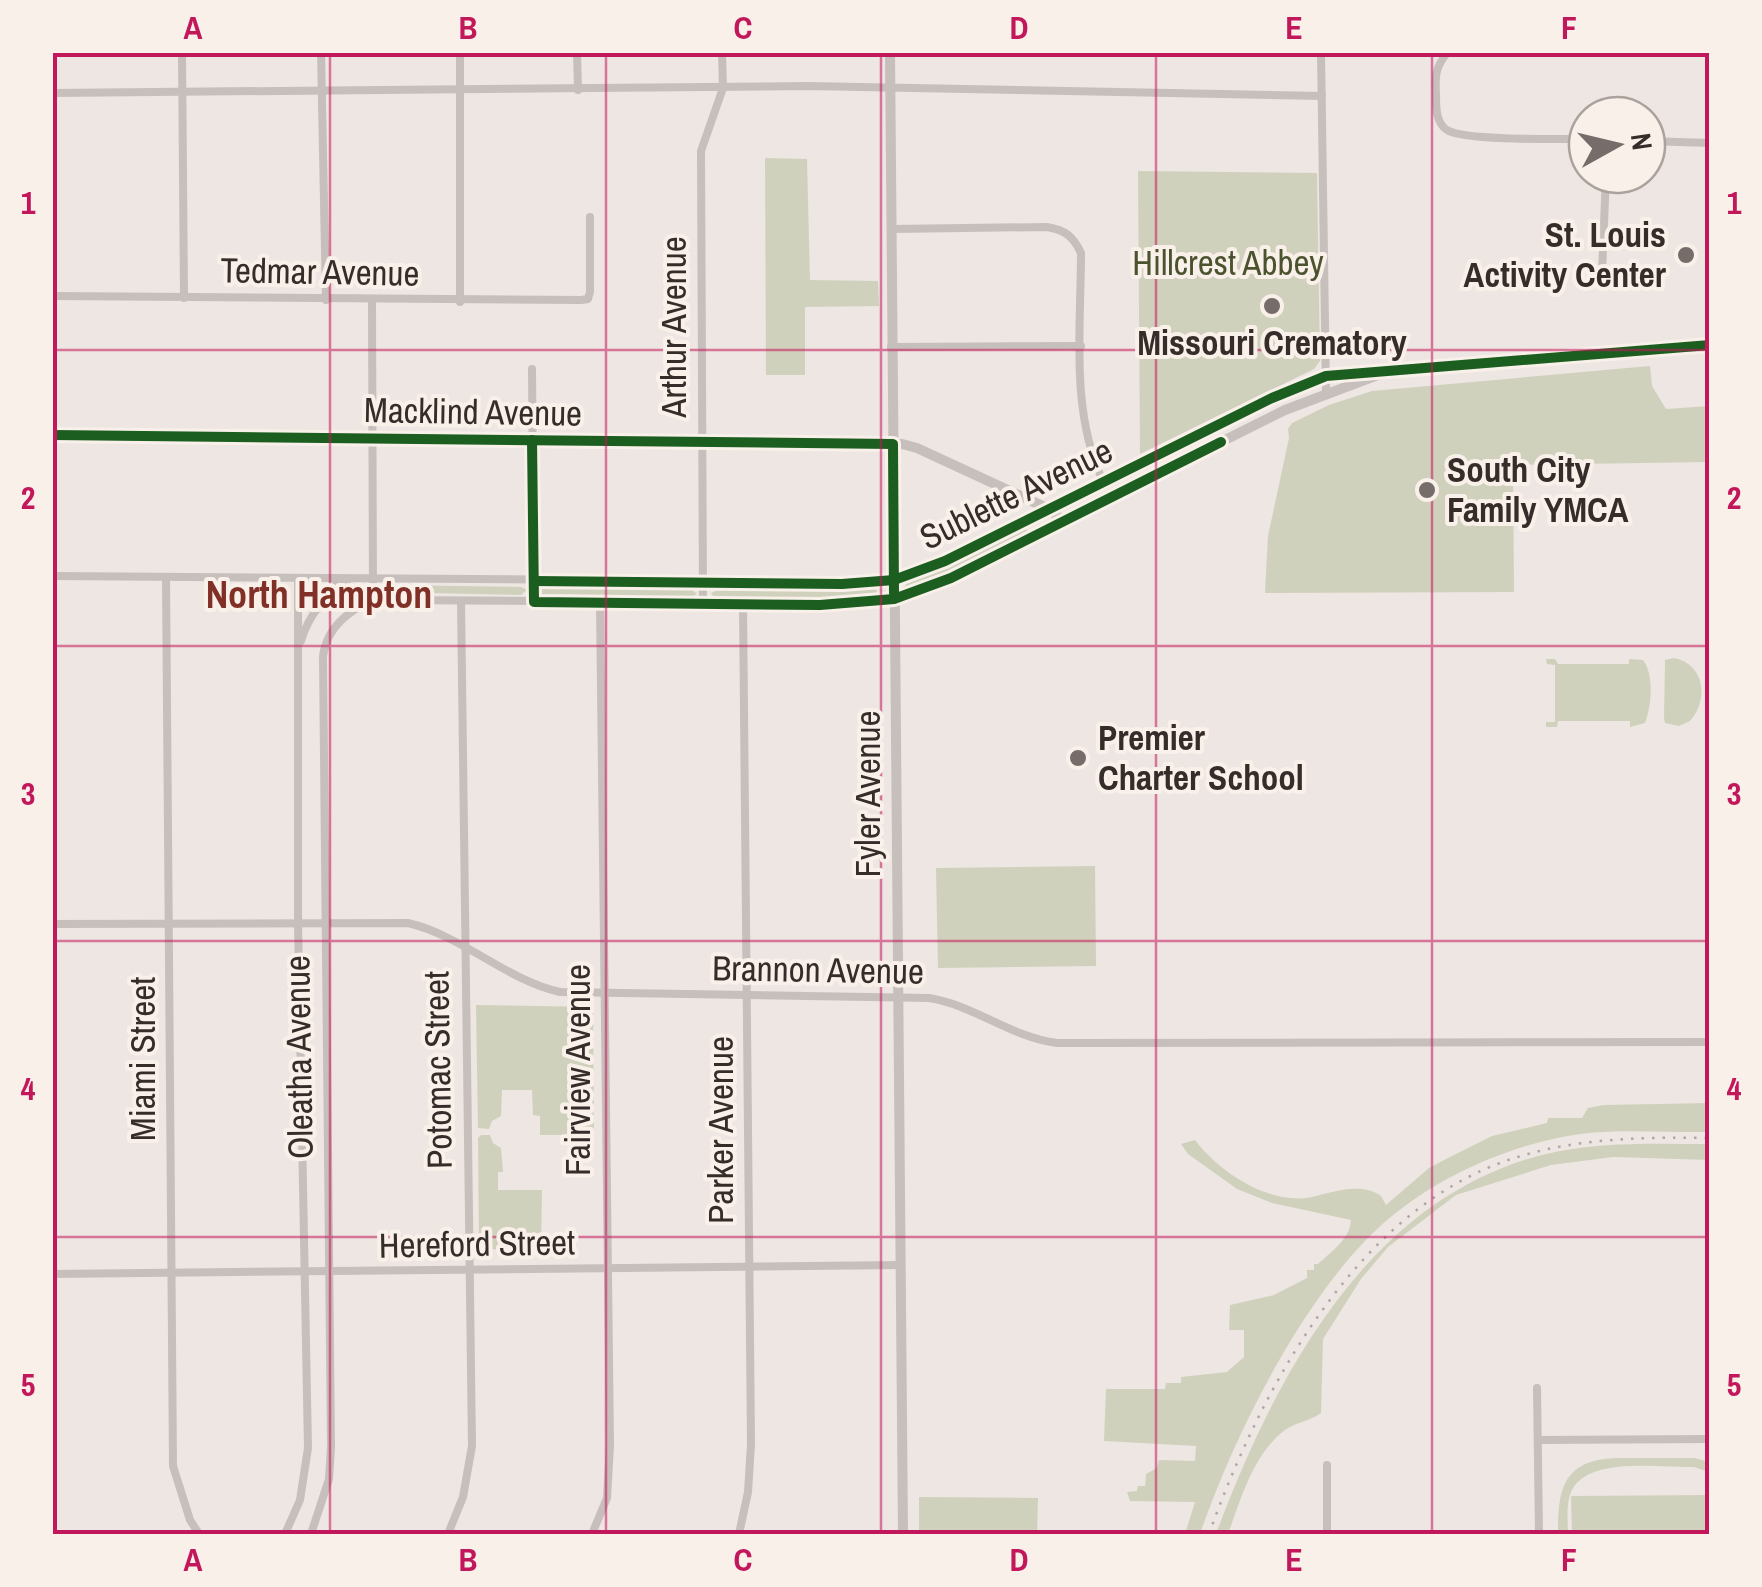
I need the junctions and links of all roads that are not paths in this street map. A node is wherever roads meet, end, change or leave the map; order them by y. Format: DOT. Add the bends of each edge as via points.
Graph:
graph roads {
  1 [pos="182,52"];
  2 [pos="321,52"];
  3 [pos="460,52"];
  4 [pos="578,52"];
  5 [pos="722,52"];
  6 [pos="890,52"];
  7 [pos="1321,52"];
  8 [pos="1448,52"];
  9 [pos="723,88"];
  10 [pos="890,88"];
  11 [pos="460,89"];
  12 [pos="578,90"];
  13 [pos="52,92"];
  14 [pos="182,93"];
  15 [pos="321,93"];
  16 [pos="1322,96"];
  17 [pos="1567,139"];
  18 [pos="1667,142"];
  19 [pos="1710,143"];
  20 [pos="1605,195"];
  21 [pos="590,217"];
  22 [pos="891,229"];
  23 [pos="1602,273"];
  24 [pos="52,296"];
  25 [pos="184,298"];
  26 [pos="326,300"];
  27 [pos="372,300"];
  28 [pos="460,302"];
  29 [pos="1710,345"];
  30 [pos="1081,346"];
  31 [pos="890,347"];
  32 [pos="532,370"];
  33 [pos="1383,373"];
  34 [pos="1326,376"];
  35 [pos="1326,392"];
  36 [pos="52,435"];
  37 [pos="371,438"];
  38 [pos="532,440"];
  39 [pos="702,442"];
  40 [pos="893,444"];
  41 [pos="1103,481"];
  42 [pos="1049,509"];
  43 [pos="1063,521"];
  44 [pos="52,576"];
  45 [pos="166,578"];
  46 [pos="298,578"];
  47 [pos="327,579"];
  48 [pos="361,579"];
  49 [pos="373,579"];
  50 [pos="894,580"];
  51 [pos="534,581"];
  52 [pos="703,583"];
  53 [pos="345,584"];
  54 [pos="373,598"];
  55 [pos="894,599"];
  56 [pos="461,601"];
  57 [pos="534,602"];
  58 [pos="600,603"];
  59 [pos="703,604"];
  60 [pos="743,605"];
  61 [pos="298,655"];
  62 [pos="298,923"];
  63 [pos="325,923"];
  64 [pos="52,924"];
  65 [pos="170,924"];
  66 [pos="464,945"];
  67 [pos="606,994"];
  68 [pos="748,996"];
  69 [pos="897,996"];
  70 [pos="1710,1042"];
  71 [pos="901,1266"];
  72 [pos="750,1267"];
  73 [pos="607,1269"];
  74 [pos="467,1271"];
  75 [pos="328,1272"];
  76 [pos="304,1273"];
  77 [pos="52,1274"];
  78 [pos="172,1274"];
  79 [pos="1537,1388"];
  80 [pos="1710,1438"];
  81 [pos="1538,1440"];
  82 [pos="1327,1465"];
  83 [pos="199,1534"];
  84 [pos="285,1534"];
  85 [pos="311,1534"];
  86 [pos="448,1534"];
  87 [pos="592,1534"];
  88 [pos="740,1534"];
  89 [pos="903,1534"];
  90 [pos="1327,1534"];
  91 [pos="1539,1534"];
  1 -- 14 [label="street"];
  2 -- 15 [label="street"];
  3 -- 11 [label="street"];
  4 -- 12 [label="street"];
  5 -- 9 [label="street, Arthur Avenue"];
  6 -- 10 [label="street, Fyler Avenue"];
  7 -- 16 [label="street"];
  8 -- 17 [label="street" via="1435,72 1443,128 1474,136"];
  9 -- 10 [label="street"];
  9 -- 12 [label="street"];
  9 -- 39 [label="street, Arthur Avenue" via="701,151"];
  10 -- 16 [label="street"];
  10 -- 22 [label="street, Fyler Avenue"];
  11 -- 12 [label="street"];
  11 -- 15 [label="street"];
  11 -- 28 [label="street"];
  13 -- 14 [label="street"];
  14 -- 15 [label="street"];
  14 -- 25 [label="street"];
  15 -- 26 [label="street"];
  16 -- 34 [label="street"];
  18 -- 19 [label="street"];
  20 -- 23 [label="street"];
  21 -- 28 [label="street, Tedmar Avenue" via="588,299"];
  22 -- 30 [label="street" via="1047,227 1068,233 1080,252"];
  22 -- 31 [label="street, Fyler Avenue"];
  24 -- 25 [label="street, Tedmar Avenue"];
  25 -- 26 [label="street, Tedmar Avenue"];
  26 -- 27 [label="street, Tedmar Avenue"];
  27 -- 28 [label="street, Tedmar Avenue"];
  27 -- 37 [label="street"];
  29 -- 33 [label="street, Sublette Avenue"];
  30 -- 31 [label="street"];
  30 -- 41 [label="street" via="1083,421"];
  31 -- 40 [label="street, Fyler Avenue"];
  32 -- 38 [label="street"];
  33 -- 34 [label="street, Sublette Avenue"];
  33 -- 35 [label="street, Sublette Avenue"];
  34 -- 35 [label="street"];
  34 -- 41 [label="street, Sublette Avenue"];
  35 -- 43 [label="street, Sublette Avenue"];
  36 -- 37 [label="street, Macklind Avenue"];
  37 -- 38 [label="street, Macklind Avenue"];
  37 -- 49 [label="street"];
  38 -- 39 [label="street, Macklind Avenue"];
  38 -- 51 [label="street"];
  39 -- 40 [label="street, Macklind Avenue"];
  39 -- 52 [label="street, Arthur Avenue"];
  40 -- 42 [label="street, Macklind Avenue" via="917,448"];
  40 -- 50 [label="street, Fyler Avenue"];
  41 -- 42 [label="street, Sublette Avenue"];
  42 -- 43 [label="street, Macklind Avenue"];
  42 -- 50 [label="street, Sublette Avenue"];
  43 -- 55 [label="street, Sublette Avenue" via="937,585"];
  44 -- 45 [label="street, Sublette Avenue"];
  45 -- 46 [label="street, Sublette Avenue"];
  45 -- 65 [label="street, Miami Street"];
  46 -- 47 [label="street, Sublette Avenue"];
  46 -- 61 [label="street, Oleatha Avenue"];
  47 -- 48 [label="street, Sublette Avenue"];
  47 -- 53 [label="street, Sublette Avenue"];
  48 -- 49 [label="street, Sublette Avenue"];
  48 -- 53 [label="street, Oleatha Avenue"];
  49 -- 51 [label="street, Sublette Avenue"];
  49 -- 54 [label="street"];
  50 -- 52 [label="street, Sublette Avenue"];
  50 -- 55 [label="street, Fyler Avenue"];
  51 -- 52 [label="street, Sublette Avenue"];
  51 -- 57 [label="street"];
  52 -- 59 [label="street, Arthur Avenue"];
  53 -- 54 [label="street, Sublette Avenue"];
  53 -- 61 [label="street, Oleatha Avenue" via="314,612"];
  54 -- 56 [label="street, Sublette Avenue"];
  54 -- 63 [label="street, Oleatha Avenue" via="336,624 324,644"];
  55 -- 60 [label="street, Sublette Avenue"];
  55 -- 69 [label="street, Fyler Avenue"];
  56 -- 57 [label="street, Sublette Avenue"];
  56 -- 66 [label="street, Potomac Street"];
  57 -- 58 [label="street, Sublette Avenue"];
  58 -- 59 [label="street, Sublette Avenue"];
  58 -- 67 [label="street, Fairview Avenue"];
  59 -- 60 [label="street, Sublette Avenue"];
  60 -- 68 [label="street, Parker Avenue"];
  61 -- 62 [label="street, Oleatha Avenue"];
  62 -- 63 [label="street, Brannon Avenue"];
  62 -- 65 [label="street, Brannon Avenue"];
  62 -- 76 [label="street, Oleatha Avenue"];
  63 -- 66 [label="street, Brannon Avenue" via="408,923"];
  63 -- 75 [label="street, Oleatha Avenue"];
  64 -- 65 [label="street, Brannon Avenue"];
  65 -- 78 [label="street, Miami Street"];
  66 -- 67 [label="street, Brannon Avenue" via="542,988"];
  66 -- 74 [label="street, Potomac Street"];
  67 -- 68 [label="street, Brannon Avenue"];
  67 -- 73 [label="street, Fairview Avenue"];
  68 -- 69 [label="street, Brannon Avenue"];
  68 -- 72 [label="street, Parker Avenue"];
  69 -- 70 [label="street, Brannon Avenue" via="952,1003 1057,1043"];
  69 -- 71 [label="street, Fyler Avenue"];
  71 -- 72 [label="street, Hereford Street"];
  71 -- 89 [label="street, Fyler Avenue"];
  72 -- 73 [label="street, Hereford Street"];
  72 -- 88 [label="street, Parker Avenue" via="751,1444"];
  73 -- 74 [label="street, Hereford Street"];
  73 -- 87 [label="street, Fairview Avenue" via="609,1462 606,1498"];
  74 -- 75 [label="street, Hereford Street"];
  74 -- 86 [label="street, Potomac Street" via="472,1446"];
  75 -- 76 [label="street, Hereford Street"];
  75 -- 85 [label="street, Oleatha Avenue" via="330,1465"];
  76 -- 78 [label="street, Hereford Street"];
  76 -- 84 [label="street, Oleatha Avenue" via="308,1448 300,1500"];
  77 -- 78 [label="street, Hereford Street"];
  78 -- 83 [label="street, Miami Street" via="173,1466"];
  79 -- 81 [label="street"];
  80 -- 81 [label="street"];
  81 -- 91 [label="street"];
  82 -- 90 [label="street"];
}
